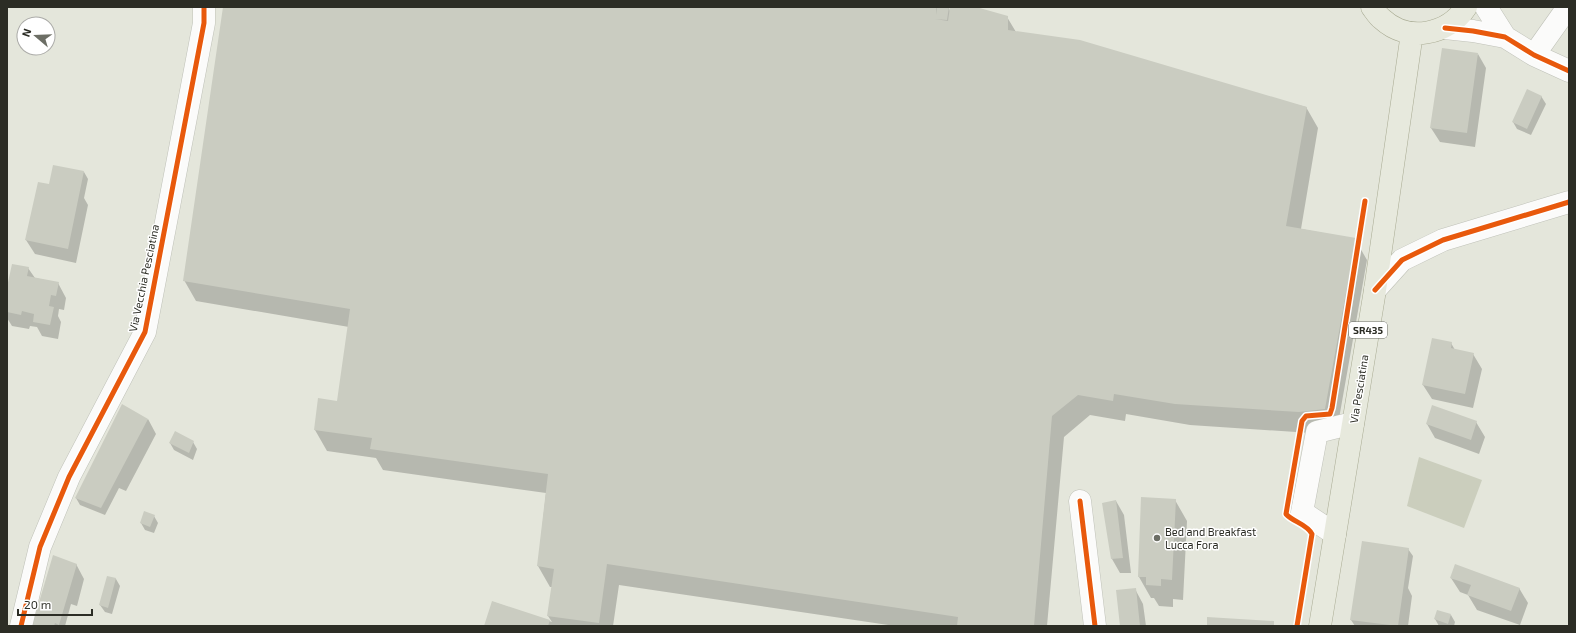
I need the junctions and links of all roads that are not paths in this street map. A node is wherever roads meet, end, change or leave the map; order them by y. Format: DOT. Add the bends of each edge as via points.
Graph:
graph roads {
  1 [pos="204,7"];
  2 [pos="1372,7"];
  3 [pos="1466,7"];
  4 [pos="1486,7"];
  5 [pos="1568,7"];
  6 [pos="1445,28"];
  7 [pos="1412,33"];
  8 [pos="1505,37"];
  9 [pos="1534,55"];
  10 [pos="1569,71"];
  11 [pos="1569,202"];
  12 [pos="1374,290"];
  13 [pos="1353,423"];
  14 [pos="1080,501"];
  15 [pos="1335,534"];
  16 [pos="21,626"];
  17 [pos="1095,626"];
  18 [pos="1320,626"];
  1 -- 16 [label="street, Via Vecchia Pesciatina" via="204,23 145,332 68,477 40,547"];
  2 -- 7 [label="main road" via="1382,19 1396,29"];
  3 -- 6 [label="main road" via="1460,16"];
  4 -- 8 [label="street"];
  5 -- 9 [label="street"];
  6 -- 7 [label="main road" via="1429,33"];
  6 -- 8 [label="street" via="1473,30"];
  7 -- 12 [label="main road, Via Pesciatina / SR435"];
  8 -- 9 [label="street"];
  9 -- 10 [label="street"];
  11 -- 12 [label="street" via="1443,240 1402,260"];
  12 -- 13 [label="main road, Via Pesciatina / SR435"];
  13 -- 15 [label="main road, Via Pesciatina / SR435"];
  13 -- 15 [label="street" via="1317,432 1302,512"];
  14 -- 17 [label="street"];
  15 -- 18 [label="main road, Via Pesciatina / SR435"];
}
